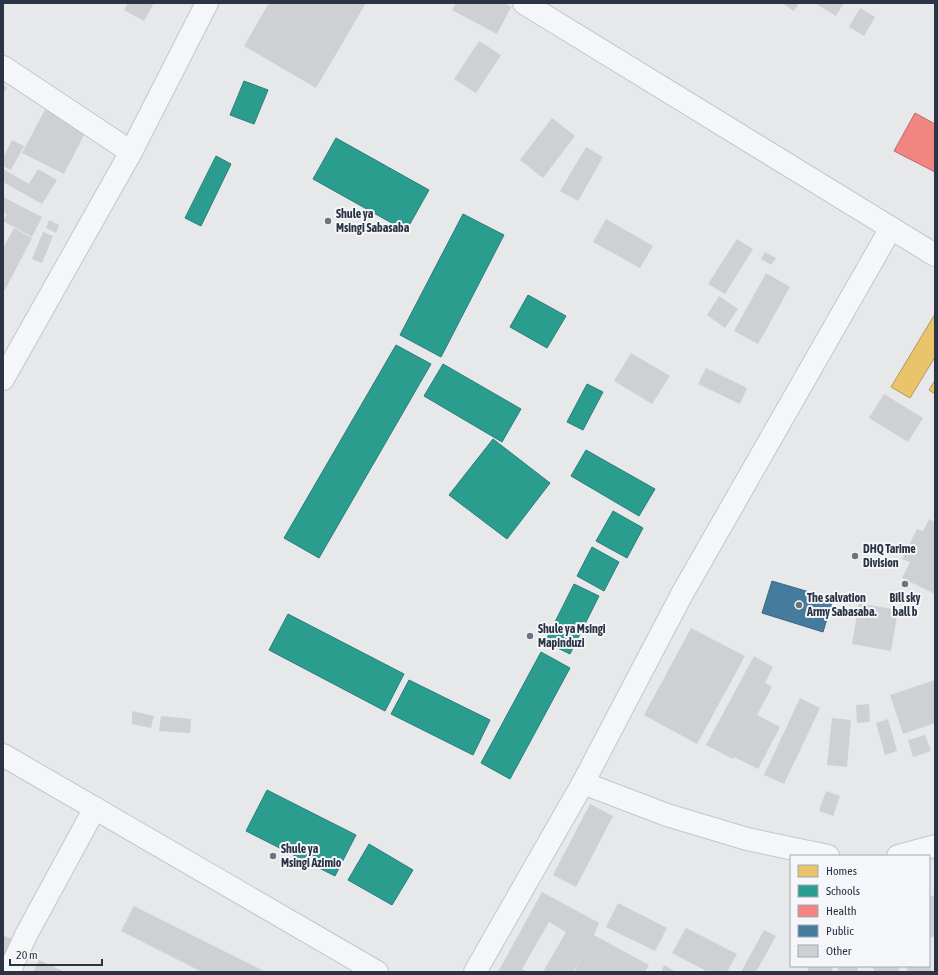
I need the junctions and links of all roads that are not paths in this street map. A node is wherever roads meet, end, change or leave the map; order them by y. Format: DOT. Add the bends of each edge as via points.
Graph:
graph roads {
  1 [pos="207,3"];
  2 [pos="524,3"];
  3 [pos="3,67"];
  4 [pos="131,152"];
  5 [pos="891,228"];
  6 [pos="935,254"];
  7 [pos="3,379"];
  8 [pos="3,755"];
  9 [pos="583,783"];
  10 [pos="95,808"];
  11 [pos="935,846"];
  12 [pos="823,855"];
  13 [pos="902,855"];
  14 [pos="9,972"];
  15 [pos="377,972"];
  16 [pos="475,972"];
  1 -- 4 [label="street"];
  2 -- 5 [label="street"];
  3 -- 4 [label="street"];
  4 -- 7 [label="street"];
  5 -- 6 [label="street"];
  5 -- 9 [label="street" via="682,594"];
  8 -- 10 [label="street"];
  9 -- 12 [label="street" via="681,820 746,839"];
  9 -- 16 [label="street"];
  10 -- 14 [label="street" via="26,935"];
  10 -- 15 [label="street"];
  11 -- 13 [label="street"];
}
